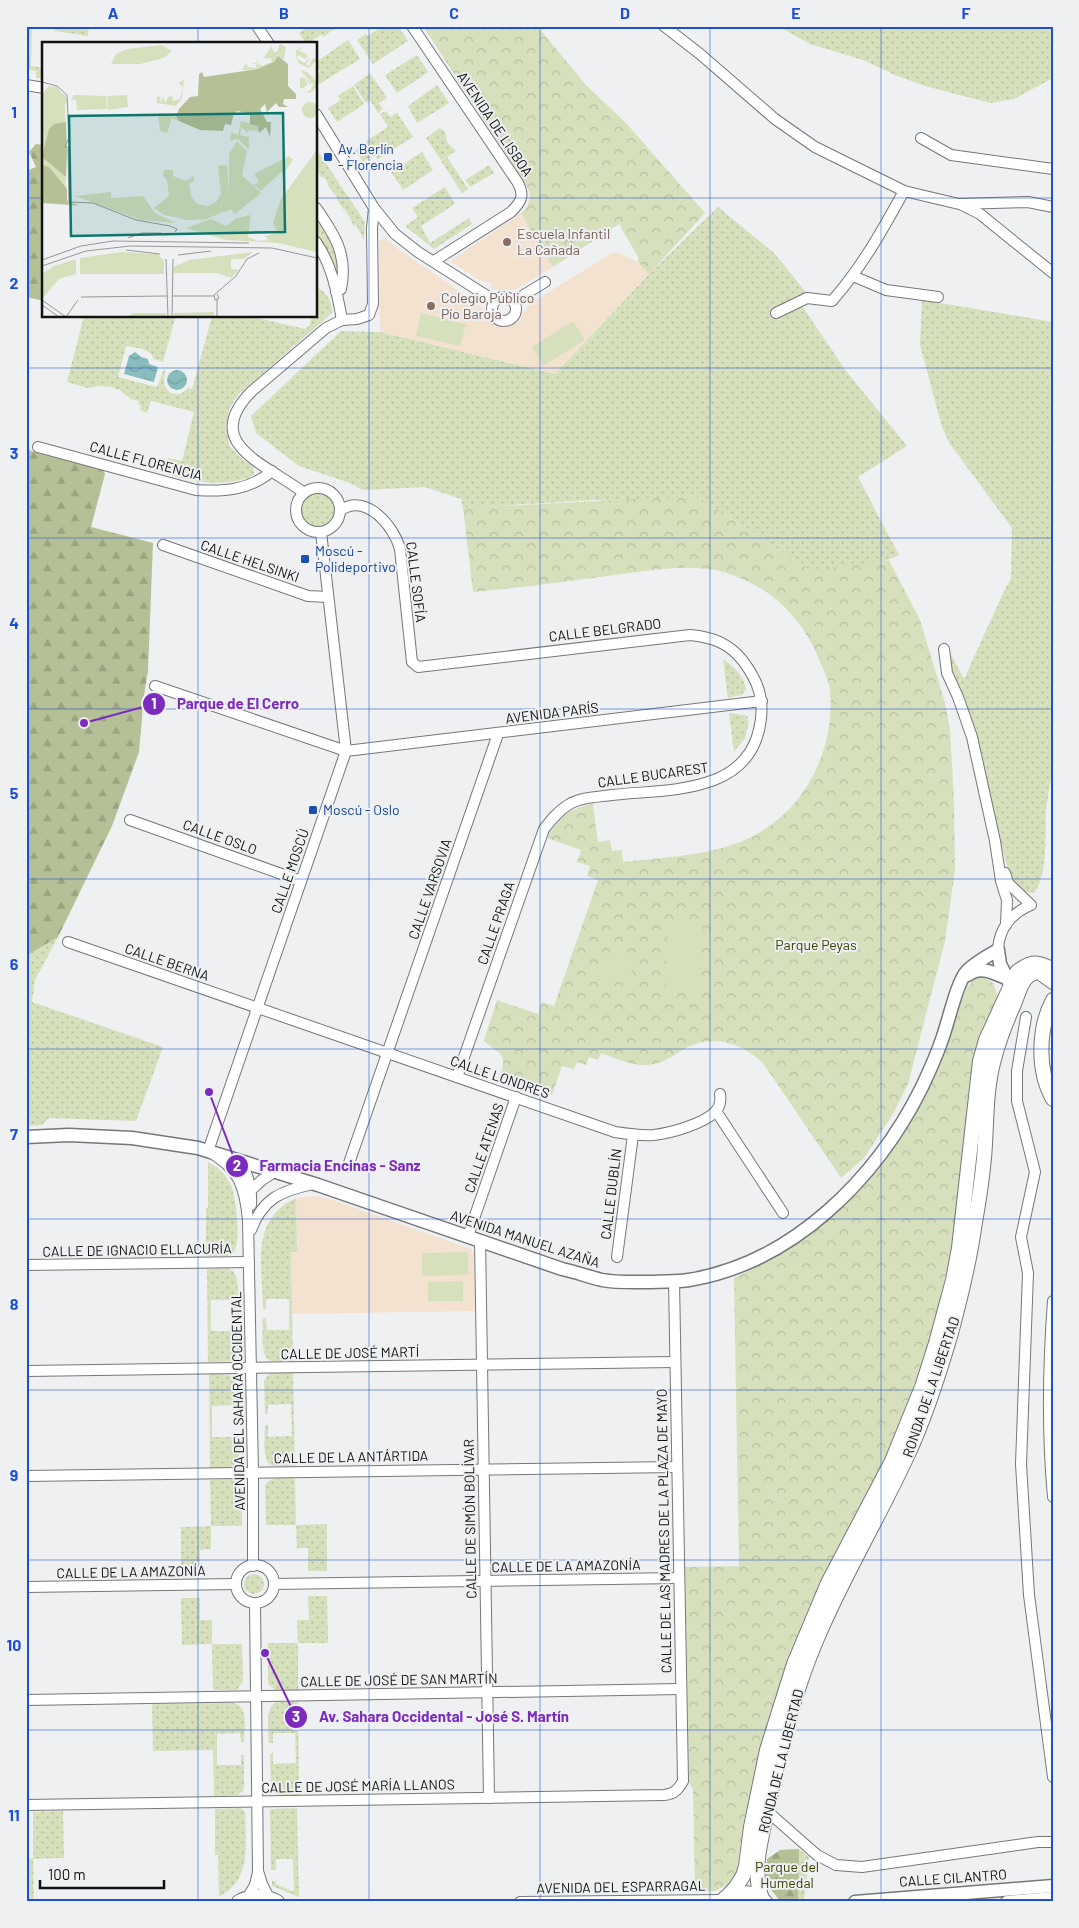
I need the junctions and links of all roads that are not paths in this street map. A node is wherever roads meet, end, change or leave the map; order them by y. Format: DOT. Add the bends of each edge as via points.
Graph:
graph roads {
  1 [pos="257,26"];
  2 [pos="412,26"];
  3 [pos="664,26"];
  4 [pos="268,42"];
  5 [pos="26,85"];
  6 [pos="42,88"];
  7 [pos="318,117"];
  8 [pos="920,138"];
  9 [pos="1053,170"];
  10 [pos="904,191"];
  11 [pos="959,204"];
  12 [pos="1053,207"];
  13 [pos="374,208"];
  14 [pos="318,211"];
  15 [pos="318,245"];
  16 [pos="434,260"];
  17 [pos="1053,273"];
  18 [pos="854,276"];
  19 [pos="545,282"];
  20 [pos="336,292"];
  21 [pos="938,297"];
  22 [pos="495,301"];
  23 [pos="514,301"];
  24 [pos="776,314"];
  25 [pos="342,320"];
  26 [pos="38,447"];
  27 [pos="272,471"];
  28 [pos="304,493"];
  29 [pos="341,510"];
  30 [pos="321,532"];
  31 [pos="163,546"];
  32 [pos="328,597"];
  33 [pos="944,649"];
  34 [pos="418,667"];
  35 [pos="155,686"];
  36 [pos="762,701"];
  37 [pos="498,734"];
  38 [pos="346,752"];
  39 [pos="586,798"];
  40 [pos="130,820"];
  41 [pos="995,841"];
  42 [pos="301,881"];
  43 [pos="1006,924"];
  44 [pos="68,942"];
  45 [pos="998,950"];
  46 [pos="1053,970"];
  47 [pos="962,980"];
  48 [pos="1008,981"];
  49 [pos="1053,982"];
  50 [pos="1053,1000"];
  51 [pos="258,1008"];
  52 [pos="1026,1017"];
  53 [pos="387,1053"];
  54 [pos="457,1077"];
  55 [pos="720,1094"];
  56 [pos="516,1097"];
  57 [pos="1053,1099"];
  58 [pos="716,1112"];
  59 [pos="632,1135"];
  60 [pos="26,1137"];
  61 [pos="208,1151"];
  62 [pos="238,1159"];
  63 [pos="348,1166"];
  64 [pos="276,1171"];
  65 [pos="313,1184"];
  66 [pos="249,1193"];
  67 [pos="783,1213"];
  68 [pos="248,1236"];
  69 [pos="474,1238"];
  70 [pos="617,1256"];
  71 [pos="249,1262"];
  72 [pos="26,1265"];
  73 [pos="674,1281"];
  74 [pos="1053,1301"];
  75 [pos="675,1362"];
  76 [pos="482,1364"];
  77 [pos="251,1368"];
  78 [pos="26,1371"];
  79 [pos="677,1466"];
  80 [pos="483,1469"];
  81 [pos="253,1472"];
  82 [pos="26,1476"];
  83 [pos="1053,1497"];
  84 [pos="253,1566"];
  85 [pos="679,1578"];
  86 [pos="485,1581"];
  87 [pos="236,1584"];
  88 [pos="274,1584"];
  89 [pos="26,1587"];
  90 [pos="255,1603"];
  91 [pos="681,1689"];
  92 [pos="487,1692"];
  93 [pos="256,1696"];
  94 [pos="26,1700"];
  95 [pos="1053,1777"];
  96 [pos="683,1781"];
  97 [pos="489,1798"];
  98 [pos="258,1801"];
  99 [pos="26,1804"];
  100 [pos="767,1811"];
  101 [pos="1053,1842"];
  102 [pos="258,1871"];
  103 [pos="1053,1886"];
  104 [pos="1053,1898"];
  105 [pos="243,1900"];
  106 [pos="273,1900"];
  107 [pos="723,1900"];
  108 [pos="764,1900"];
  109 [pos="520,1902"];
  110 [pos="855,1902"];
  111 [pos="1007,1902"];
  1 -- 4 [label="street"];
  2 -- 16 [label="street, AVENIDA DE LISBOA" via="518,183 522,194 521,202 511,212"];
  3 -- 10 [label="street" via="775,119 815,147"];
  5 -- 6 [label="street"];
  7 -- 13 [label="street"];
  8 -- 9 [label="street" via="951,155"];
  10 -- 11 [label="street"];
  10 -- 18 [label="street"];
  11 -- 12 [label="street" via="1028,202"];
  11 -- 17 [label="street" via="980,214"];
  13 -- 16 [label="street" via="402,241"];
  13 -- 25 [label="street" via="372,310 363,318"];
  14 -- 20 [label="street" via="339,245 343,262 341,289"];
  15 -- 20 [label="street" via="325,254"];
  16 -- 22 [label="street"];
  18 -- 21 [label="street" via="886,290"];
  18 -- 24 [label="street" via="832,301 807,298"];
  19 -- 23 [label="street"];
  20 -- 25 [label="street"];
  22 -- 23 [label="street" via="503,297"];
  22 -- 23 [label="street" via="492,308 494,316 505,321 515,315"];
  25 -- 27 [label="street" via="326,328 252,391 234,415 232,430 238,444"];
  26 -- 27 [label="street, CALLE FLORENCIA" via="196,490 240,488 263,479"];
  27 -- 28 [label="street"];
  28 -- 29 [label="street" via="314,488 328,490 338,500"];
  28 -- 30 [label="street" via="296,506 299,521 307,529"];
  29 -- 30 [label="street" via="335,525"];
  29 -- 34 [label="street, CALLE SOFÍA" via="363,507 383,518 394,532 400,549 412,662"];
  30 -- 32 [label="street, CALLE MOSCÚ"];
  31 -- 32 [label="street, CALLE HELSINKI" via="308,596"];
  32 -- 38 [label="street, CALLE MOSCÚ"];
  33 -- 41 [label="street" via="947,673 972,737"];
  34 -- 36 [label="street, CALLE BELGRADO" via="690,635 704,636 729,647 754,675"];
  35 -- 38 [label="street"];
  36 -- 37 [label="street, AVENIDA PARÍS"];
  36 -- 39 [label="street, CALLE BUCAREST" via="756,742 745,760 724,776 690,787"];
  37 -- 38 [label="street, AVENIDA PARÍS"];
  37 -- 53 [label="street, CALLE VARSOVIA"];
  38 -- 42 [label="street, CALLE MOSCÚ"];
  39 -- 54 [label="street, CALLE PRAGA" via="568,805 544,829"];
  40 -- 42 [label="street, CALLE OSLO"];
  41 -- 43 [label="street" via="1007,900"];
  41 -- 43 [label="street" via="1008,883 1031,905"];
  42 -- 51 [label="street, CALLE MOSCÚ"];
  43 -- 45 [label="street"];
  44 -- 51 [label="street, CALLE BERNA"];
  45 -- 47 [label="street, AVENIDA MANUEL AZAÑA" via="966,972"];
  45 -- 48 [label="street"];
  46 -- 48 [label="main road, RONDA DE LA LIBERTAD" via="1041,963 1024,966"];
  47 -- 48 [label="street" via="981,970"];
  47 -- 73 [label="street, AVENIDA MANUEL AZAÑA" via="921,1088 876,1160 844,1197 808,1227 749,1262 708,1276"];
  48 -- 107 [label="main road, RONDA DE LA LIBERTAD" via="1005,999 980,1061 959,1248 936,1344 892,1461 828,1583 797,1656 767,1750 743,1876"];
  49 -- 100 [label="main road, RONDA DE LA LIBERTAD" via="1039,972 1026,976 1002,1034 993,1062 988,1097 975,1228 949,1340 909,1452 820,1629 788,1725"];
  50 -- 57 [label="main road" via="1045,1020 1041,1059"];
  51 -- 53 [label="street, CALLE LONDRES"];
  51 -- 61 [label="street, CALLE MOSCÚ"];
  52 -- 95 [label="street" via="1017,1071 1018,1101 1035,1172 1021,1237 1028,1273 1021,1464 1029,1595"];
  53 -- 54 [label="street, CALLE LONDRES"];
  53 -- 63 [label="street, CALLE VARSOVIA"];
  54 -- 56 [label="street, CALLE LONDRES"];
  55 -- 58 [label="street"];
  56 -- 59 [label="street, CALLE LONDRES"];
  56 -- 69 [label="street, CALLE ATENAS"];
  58 -- 59 [label="street, CALLE LONDRES" via="670,1132"];
  58 -- 67 [label="street"];
  59 -- 70 [label="street, CALLE DUBLÍN"];
  60 -- 61 [label="street, AVENIDA MANUEL AZAÑA" via="132,1138"];
  61 -- 62 [label="street, AVENIDA MANUEL AZAÑA"];
  61 -- 66 [label="street, AVENIDA DEL SAHARA OCCIDENTAL" via="225,1161"];
  62 -- 64 [label="street, AVENIDA MANUEL AZAÑA"];
  62 -- 66 [label="street, AVENIDA DEL SAHARA OCCIDENTAL" via="243,1166"];
  64 -- 65 [label="street, AVENIDA MANUEL AZAÑA"];
  64 -- 66 [label="street"];
  65 -- 68 [label="street, AVENIDA DEL SAHARA OCCIDENTAL" via="295,1188 270,1201 256,1217"];
  65 -- 69 [label="street, AVENIDA MANUEL AZAÑA"];
  66 -- 68 [label="street, AVENIDA DEL SAHARA OCCIDENTAL"];
  68 -- 71 [label="street, AVENIDA DEL SAHARA OCCIDENTAL"];
  69 -- 73 [label="street, AVENIDA MANUEL AZAÑA" via="602,1280"];
  69 -- 76 [label="street, CALLE DE SIMÓN BOLÍVAR"];
  71 -- 72 [label="street, CALLE DE IGNACIO ELLACURÍA"];
  71 -- 77 [label="street, AVENIDA DEL SAHARA OCCIDENTAL"];
  73 -- 75 [label="street, CALLE DE LAS MADRES DE LA PLAZA DE MAYO"];
  74 -- 83 [label="street" via="1049,1374"];
  75 -- 76 [label="street, CALLE DE JOSÉ MARTÍ"];
  75 -- 79 [label="street, CALLE DE LAS MADRES DE LA PLAZA DE MAYO"];
  76 -- 77 [label="street, CALLE DE JOSÉ MARTÍ"];
  76 -- 80 [label="street, CALLE DE SIMÓN BOLÍVAR"];
  77 -- 78 [label="street, CALLE DE JOSÉ MARTÍ"];
  77 -- 81 [label="street, AVENIDA DEL SAHARA OCCIDENTAL"];
  79 -- 80 [label="street, CALLE DE LA ANTÁRTIDA"];
  79 -- 85 [label="street, CALLE DE LAS MADRES DE LA PLAZA DE MAYO"];
  80 -- 81 [label="street, CALLE DE LA ANTÁRTIDA"];
  80 -- 86 [label="street, CALLE DE SIMÓN BOLÍVAR"];
  81 -- 82 [label="street, CALLE DE LA ANTÁRTIDA"];
  81 -- 84 [label="street, AVENIDA DEL SAHARA OCCIDENTAL"];
  84 -- 87 [label="street" via="241,1572"];
  84 -- 88 [label="street" via="267,1570"];
  85 -- 86 [label="street, CALLE DE LA AMAZONÍA"];
  85 -- 91 [label="street, CALLE DE LAS MADRES DE LA PLAZA DE MAYO"];
  86 -- 88 [label="street, CALLE DE LA AMAZONÍA"];
  86 -- 92 [label="street, CALLE DE SIMÓN BOLÍVAR"];
  87 -- 89 [label="street, CALLE DE LA AMAZONÍA"];
  87 -- 90 [label="street" via="242,1598"];
  88 -- 90 [label="street" via="270,1596"];
  90 -- 93 [label="street"];
  91 -- 92 [label="street, CALLE DE JOSÉ DE SAN MARTÍN"];
  91 -- 96 [label="street, CALLE DE LAS MADRES DE LA PLAZA DE MAYO"];
  92 -- 93 [label="street, CALLE DE JOSÉ DE SAN MARTÍN"];
  92 -- 97 [label="street, CALLE DE SIMÓN BOLÍVAR"];
  93 -- 94 [label="street, CALLE DE JOSÉ DE SAN MARTÍN"];
  93 -- 98 [label="street"];
  96 -- 97 [label="street, CALLE DE JOSÉ MARÍA LLANOS" via="678,1790 664,1795"];
  97 -- 98 [label="street, CALLE DE JOSÉ MARÍA LLANOS"];
  98 -- 99 [label="street, CALLE DE JOSÉ MARÍA LLANOS"];
  98 -- 102 [label="street"];
  100 -- 101 [label="street" via="817,1855 836,1865 862,1867"];
  100 -- 108 [label="main road, RONDA DE LA LIBERTAD" via="757,1868 757,1886"];
  102 -- 105 [label="street" via="254,1885"];
  102 -- 106 [label="street"];
  103 -- 110 [label="street, CALLE CILANTRO"];
  104 -- 111 [label="street, CALLE CILANTRO"];
  105 -- 106 [label="main road" via="258,1896"];
  107 -- 108 [label="main road" via="748,1893"];
  107 -- 109 [label="street, AVENIDA DEL ESPARRAGAL"];
}
